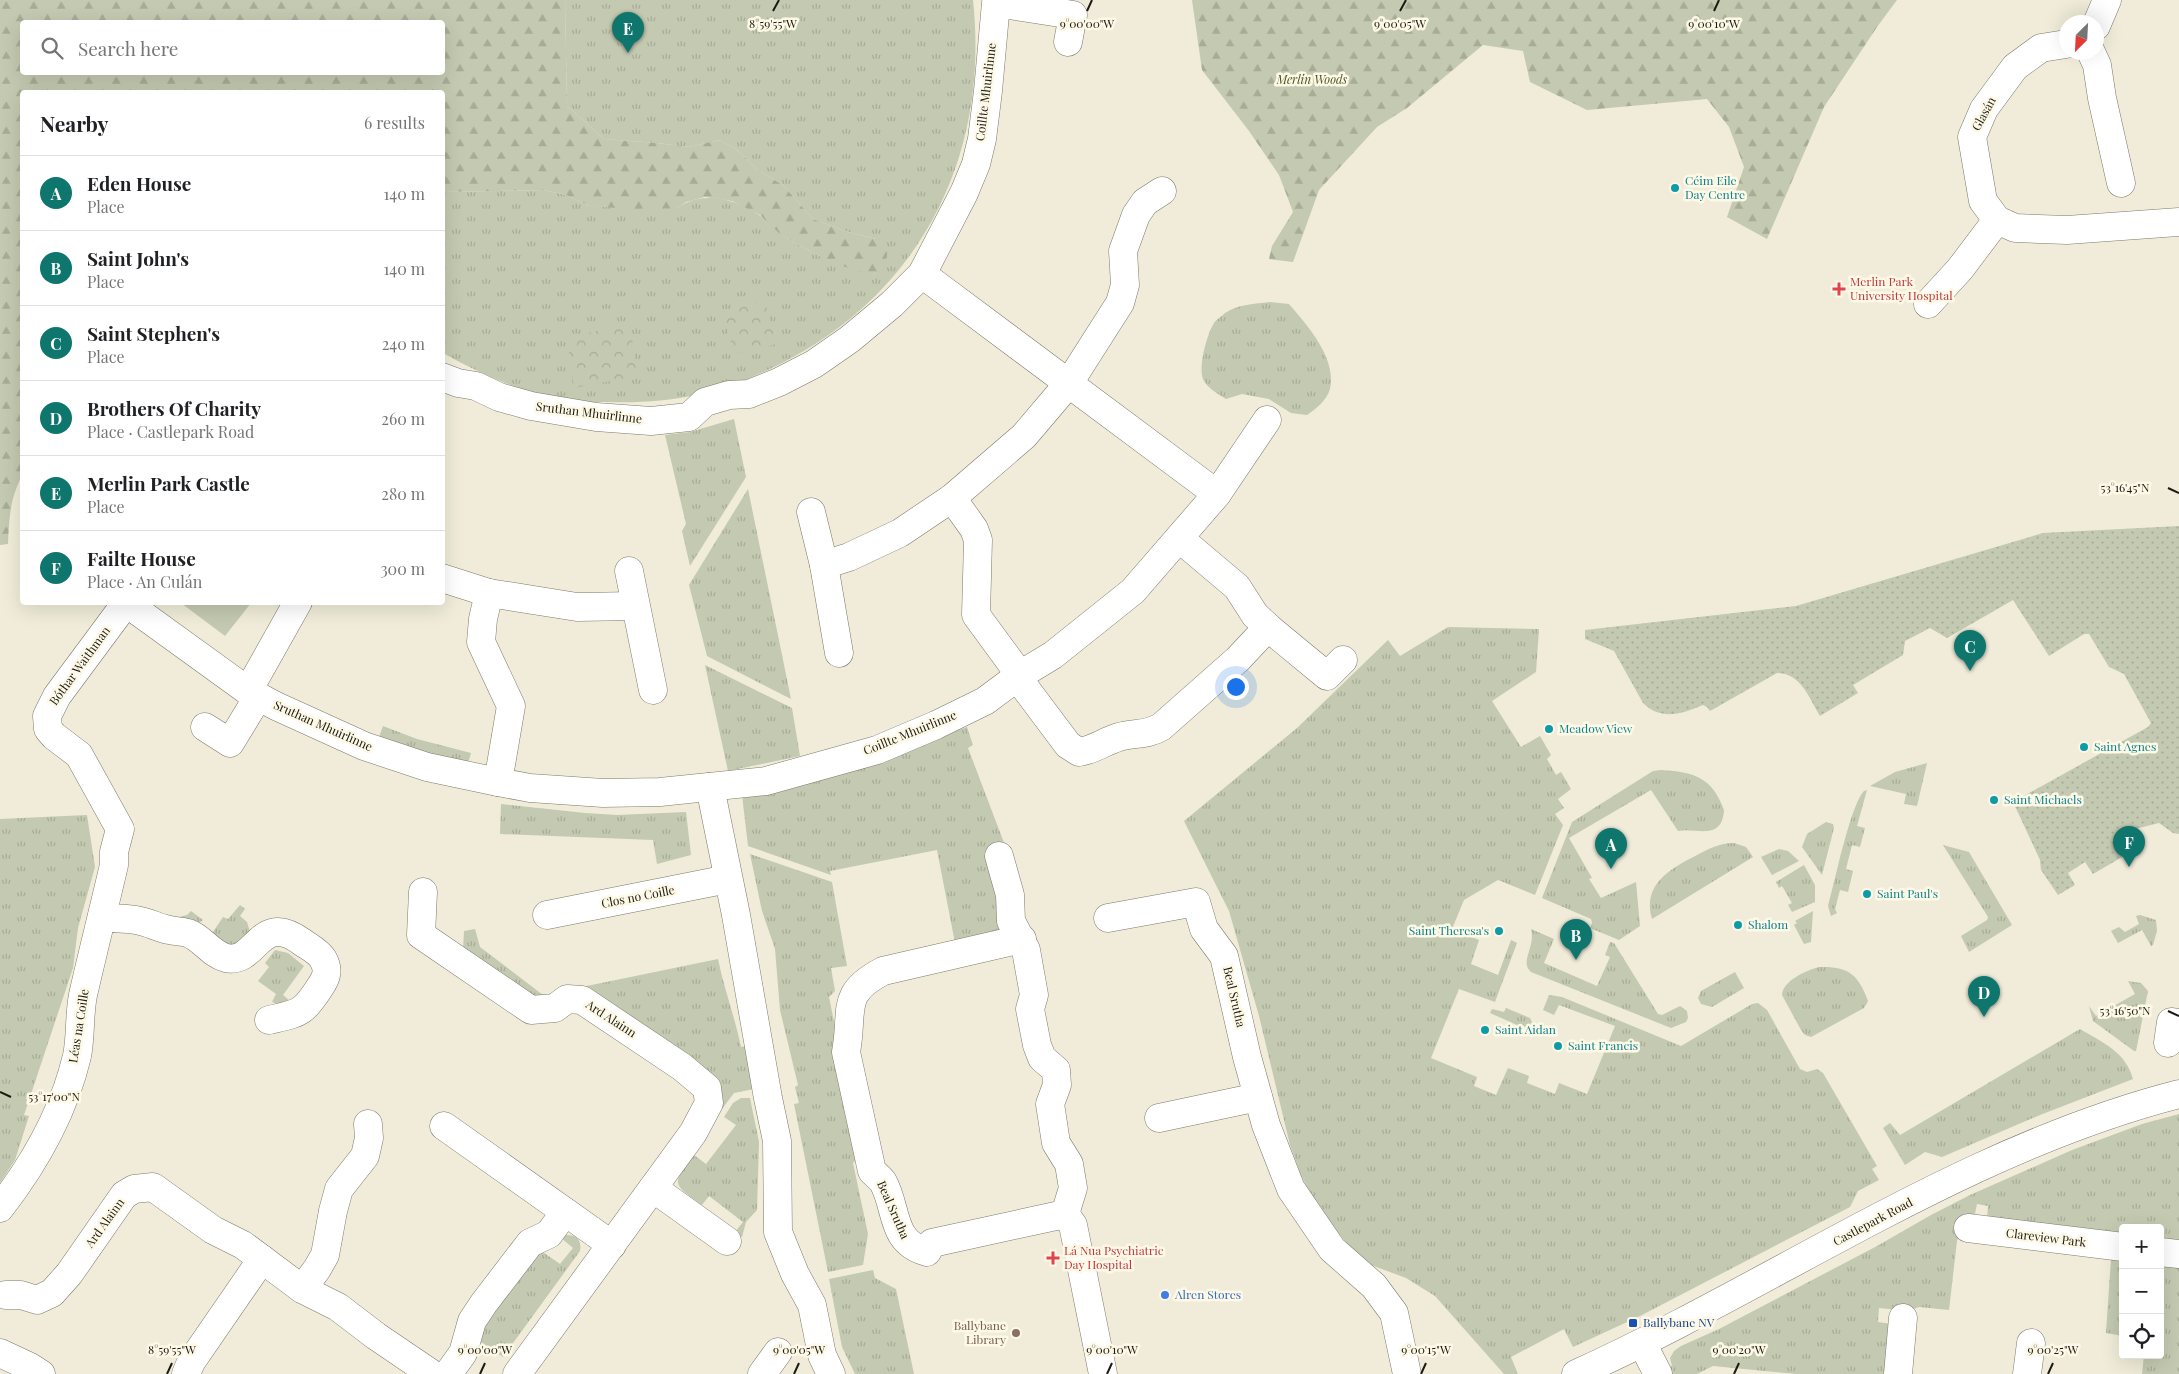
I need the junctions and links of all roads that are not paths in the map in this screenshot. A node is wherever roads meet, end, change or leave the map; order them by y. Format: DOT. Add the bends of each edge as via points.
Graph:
graph roads {
  1 [pos="2107,0"];
  2 [pos="2101,15"];
  3 [pos="1068,42"];
  4 [pos="2059,45"];
  5 [pos="2095,60"];
  6 [pos="2121,183"];
  7 [pos="1162,191"];
  8 [pos="1997,220"];
  9 [pos="2179,222"];
  10 [pos="922,274"];
  11 [pos="1928,304"];
  12 [pos="445,378"];
  13 [pos="1069,383"];
  14 [pos="705,402"];
  15 [pos="1267,420"];
  16 [pos="1217,494"];
  17 [pos="952,498"];
  18 [pos="812,512"];
  19 [pos="1180,538"];
  20 [pos="824,565"];
  21 [pos="628,571"];
  22 [pos="445,579"];
  23 [pos="489,593"];
  24 [pos="125,605"];
  25 [pos="129,605"];
  26 [pos="297,605"];
  27 [pos="635,606"];
  28 [pos="1268,627"];
  29 [pos="839,652"];
  30 [pos="1343,660"];
  31 [pos="1019,676"];
  32 [pos="653,690"];
  33 [pos="253,694"];
  34 [pos="205,727"];
  35 [pos="766,781"];
  36 [pos="498,782"];
  37 [pos="710,787"];
  38 [pos="120,829"];
  39 [pos="999,856"];
  40 [pos="728,879"];
  41 [pos="423,892"];
  42 [pos="547,915"];
  43 [pos="102,916"];
  44 [pos="1108,918"];
  45 [pos="1022,940"];
  46 [pos="269,1020"];
  47 [pos="2179,1094"];
  48 [pos="1258,1097"];
  49 [pos="1159,1118"];
  50 [pos="368,1124"];
  51 [pos="444,1126"];
  52 [pos="653,1188"];
  53 [pos="0,1208"];
  54 [pos="565,1212"];
  55 [pos="1065,1214"];
  56 [pos="1968,1228"];
  57 [pos="727,1241"];
  58 [pos="612,1245"];
  59 [pos="2119,1247"];
  60 [pos="2164,1252"];
  61 [pos="2179,1254"];
  62 [pos="262,1259"];
  63 [pos="302,1289"];
  64 [pos="6,1295"];
  65 [pos="1903,1318"];
  66 [pos="1642,1343"];
  67 [pos="2030,1343"];
  68 [pos="778,1352"];
  69 [pos="0,1353"];
  70 [pos="531,1369"];
  71 [pos="41,1374"];
  72 [pos="186,1374"];
  73 [pos="432,1374"];
  74 [pos="448,1374"];
  75 [pos="762,1374"];
  76 [pos="831,1374"];
  77 [pos="1103,1374"];
  78 [pos="1407,1374"];
  79 [pos="1576,1374"];
  80 [pos="1658,1374"];
  81 [pos="1898,1374"];
  82 [pos="2026,1374"];
  1 -- 2 [label="street"];
  3 -- 10 [label="street, Coillte Mhuirlinne" via="1073,15 996,3 988,91 976,164"];
  4 -- 8 [label="street, Glasán" via="2041,48 2015,67 1984,109 1972,137 1983,201"];
  5 -- 6 [label="street"];
  7 -- 13 [label="street" via="1145,202 1136,215 1123,251 1125,285 1120,303"];
  8 -- 9 [label="street" via="2015,228 2067,230"];
  8 -- 11 [label="street"];
  10 -- 13 [label="street"];
  10 -- 14 [label="street, Coillte Mhuirlinne" via="850,339 814,364 749,394 729,395"];
  12 -- 14 [label="street, Sruthan Mhuirlinne" via="531,406 596,417 651,421 690,417"];
  13 -- 16 [label="street"];
  13 -- 17 [label="street" via="1024,436"];
  15 -- 16 [label="street, Coillte Mhuirlinne"];
  16 -- 19 [label="street, Coillte Mhuirlinne"];
  17 -- 20 [label="street" via="900,533 849,558"];
  17 -- 31 [label="street" via="978,540 976,615"];
  18 -- 20 [label="street"];
  19 -- 28 [label="street" via="1237,587 1255,615"];
  19 -- 31 [label="street, Coillte Mhuirlinne" via="1133,591 1053,655"];
  20 -- 29 [label="street"];
  21 -- 27 [label="street"];
  22 -- 23 [label="street"];
  23 -- 27 [label="street" via="577,607"];
  23 -- 36 [label="street" via="481,642 511,706"];
  24 -- 38 [label="street, Bóthar Waithman" via="57,696 47,716 48,729 80,755"];
  25 -- 33 [label="street, Bóthar Waithman"];
  26 -- 33 [label="street"];
  27 -- 32 [label="street"];
  28 -- 30 [label="street" via="1327,676"];
  28 -- 31 [label="street" via="1238,659 1153,732 1119,737 1090,751 1079,752 1068,745"];
  31 -- 35 [label="street, Coillte Mhuirlinne" via="985,701 885,746"];
  33 -- 34 [label="street" via="230,743"];
  33 -- 36 [label="street, Sruthan Mhuirlinne" via="364,746 427,767"];
  35 -- 37 [label="street, Sruthan Mhuirlinne"];
  36 -- 37 [label="street, Sruthan Mhuirlinne" via="530,788 603,793"];
  37 -- 40 [label="street"];
  38 -- 43 [label="street, Léas na Coille"];
  39 -- 45 [label="street" via="1010,895 1011,921"];
  40 -- 42 [label="street, Clos no Coille"];
  40 -- 76 [label="street" via="777,1141 778,1232 812,1305 822,1355"];
  41 -- 52 [label="street, Ard Alainn" via="422,935 468,967 531,1010 554,1008 567,999 582,1000 708,1088 709,1103 693,1133"];
  43 -- 46 [label="street" via="146,922 187,933 231,958 243,956 268,934 282,932 297,938 322,959 325,979 303,1010"];
  43 -- 53 [label="street, Léas na Coille" via="82,998 76,1056 66,1088 21,1180"];
  44 -- 48 [label="street, Beal Srutha" via="1196,902 1204,929 1224,956"];
  45 -- 55 [label="street" via="1034,995 1030,1009 1037,1045 1042,1058 1056,1070 1057,1085 1050,1104 1056,1143 1069,1164 1073,1188"];
  45 -- 55 [label="street, Beal Srutha" via="883,971 868,979 852,998 846,1052 872,1171 882,1181 901,1233 914,1248 927,1252 932,1243"];
  47 -- 66 [label="street, Castlepark Road" via="2098,1119 1984,1165"];
  48 -- 49 [label="street"];
  48 -- 78 [label="street, Beal Srutha" via="1291,1189 1332,1249 1374,1286 1394,1313"];
  50 -- 63 [label="street" via="365,1156 339,1189 325,1255"];
  51 -- 54 [label="street"];
  52 -- 57 [label="street"];
  52 -- 58 [label="street, Ard Alainn"];
  54 -- 58 [label="street"];
  54 -- 74 [label="street" via="549,1234 530,1243 484,1303 472,1321 463,1353"];
  55 -- 77 [label="street" via="1073,1226"];
  56 -- 59 [label="street, Clareview Park"];
  58 -- 70 [label="street, Ard Alainn"];
  60 -- 61 [label="street"];
  62 -- 63 [label="street, Ard Alainn"];
  62 -- 64 [label="street, Ard Alainn" via="153,1187 142,1187 124,1195 52,1293 37,1300"];
  62 -- 72 [label="street"];
  63 -- 73 [label="street, Ard Alainn" via="338,1307"];
  65 -- 81 [label="street"];
  66 -- 79 [label="street, Castlepark Road"];
  66 -- 80 [label="street"];
  67 -- 82 [label="street"];
  68 -- 75 [label="street"];
  69 -- 71 [label="street"];
}
